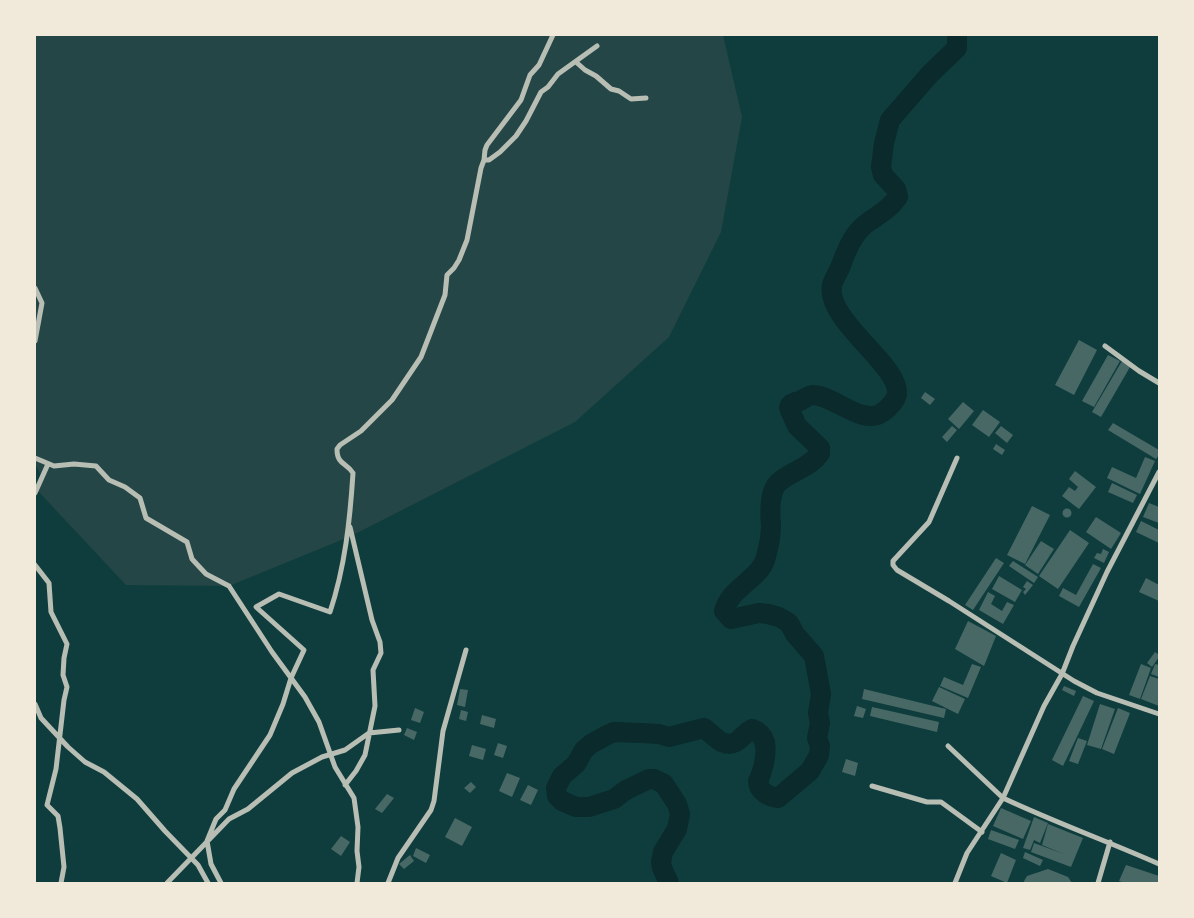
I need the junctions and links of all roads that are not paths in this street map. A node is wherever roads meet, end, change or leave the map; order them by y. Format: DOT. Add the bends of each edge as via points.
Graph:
graph roads {
  1 [pos="553,35"];
  2 [pos="597,46"];
  3 [pos="576,62"];
  4 [pos="646,98"];
  5 [pos="484,160"];
  6 [pos="35,288"];
  7 [pos="35,341"];
  8 [pos="1105,346"];
  9 [pos="1159,383"];
  10 [pos="35,458"];
  11 [pos="957,458"];
  12 [pos="48,464"];
  13 [pos="1159,472"];
  14 [pos="35,493"];
  15 [pos="349,520"];
  16 [pos="35,565"];
  17 [pos="466,650"];
  18 [pos="1062,674"];
  19 [pos="291,678"];
  20 [pos="35,704"];
  21 [pos="1159,714"];
  22 [pos="399,730"];
  23 [pos="369,733"];
  24 [pos="60,740"];
  25 [pos="948,746"];
  26 [pos="332,754"];
  27 [pos="345,785"];
  28 [pos="872,786"];
  29 [pos="1003,798"];
  30 [pos="982,832"];
  31 [pos="207,841"];
  32 [pos="1110,842"];
  33 [pos="191,858"];
  34 [pos="1159,864"];
  35 [pos="61,883"];
  36 [pos="167,883"];
  37 [pos="208,883"];
  38 [pos="220,883"];
  39 [pos="357,883"];
  40 [pos="388,883"];
  41 [pos="954,883"];
  42 [pos="1098,883"];
  1 -- 5 [label="street" via="530,76 521,100 487,145"];
  2 -- 3 [label="street"];
  3 -- 4 [label="street" via="611,89 631,99"];
  3 -- 5 [label="street" via="561,71 541,92 524,125 506,147 489,160"];
  5 -- 15 [label="street" via="467,240 459,260 447,275 445,295 421,357 392,400 361,431 336,449 341,463 353,473"];
  6 -- 7 [label="street" via="42,304"];
  8 -- 9 [label="street"];
  10 -- 12 [label="street"];
  11 -- 18 [label="street" via="929,522 893,561 893,566"];
  12 -- 14 [label="street"];
  12 -- 19 [label="street" via="96,466 109,480 140,498 146,518 187,542 192,559 206,574 229,586"];
  13 -- 18 [label="street" via="1107,572"];
  15 -- 19 [label="street" via="330,612 279,594 256,607 304,650"];
  15 -- 23 [label="street" via="380,642 381,653 373,670 375,706"];
  16 -- 24 [label="street" via="49,583 51,612 67,644 63,675 67,686"];
  17 -- 40 [label="street" via="443,731 434,802 398,858"];
  18 -- 21 [label="street" via="1097,693"];
  18 -- 29 [label="street" via="1044,706"];
  19 -- 26 [label="street" via="319,722"];
  19 -- 31 [label="street" via="270,735 234,789 225,810 216,818"];
  20 -- 24 [label="street" via="40,718"];
  22 -- 23 [label="street"];
  23 -- 26 [label="street" via="346,750"];
  23 -- 27 [label="street" via="365,754"];
  24 -- 33 [label="street" via="85,762 138,798"];
  24 -- 35 [label="street" via="47,805 58,816 64,866"];
  25 -- 29 [label="street"];
  26 -- 27 [label="street"];
  26 -- 31 [label="street" via="292,773 229,819"];
  27 -- 39 [label="street" via="354,798 358,827"];
  28 -- 30 [label="street" via="927,802 941,802"];
  29 -- 30 [label="street"];
  29 -- 32 [label="street"];
  30 -- 41 [label="street" via="967,852"];
  31 -- 33 [label="street"];
  31 -- 38 [label="street" via="211,864"];
  32 -- 34 [label="street"];
  32 -- 42 [label="street"];
  33 -- 36 [label="street"];
  33 -- 37 [label="street"];
}
